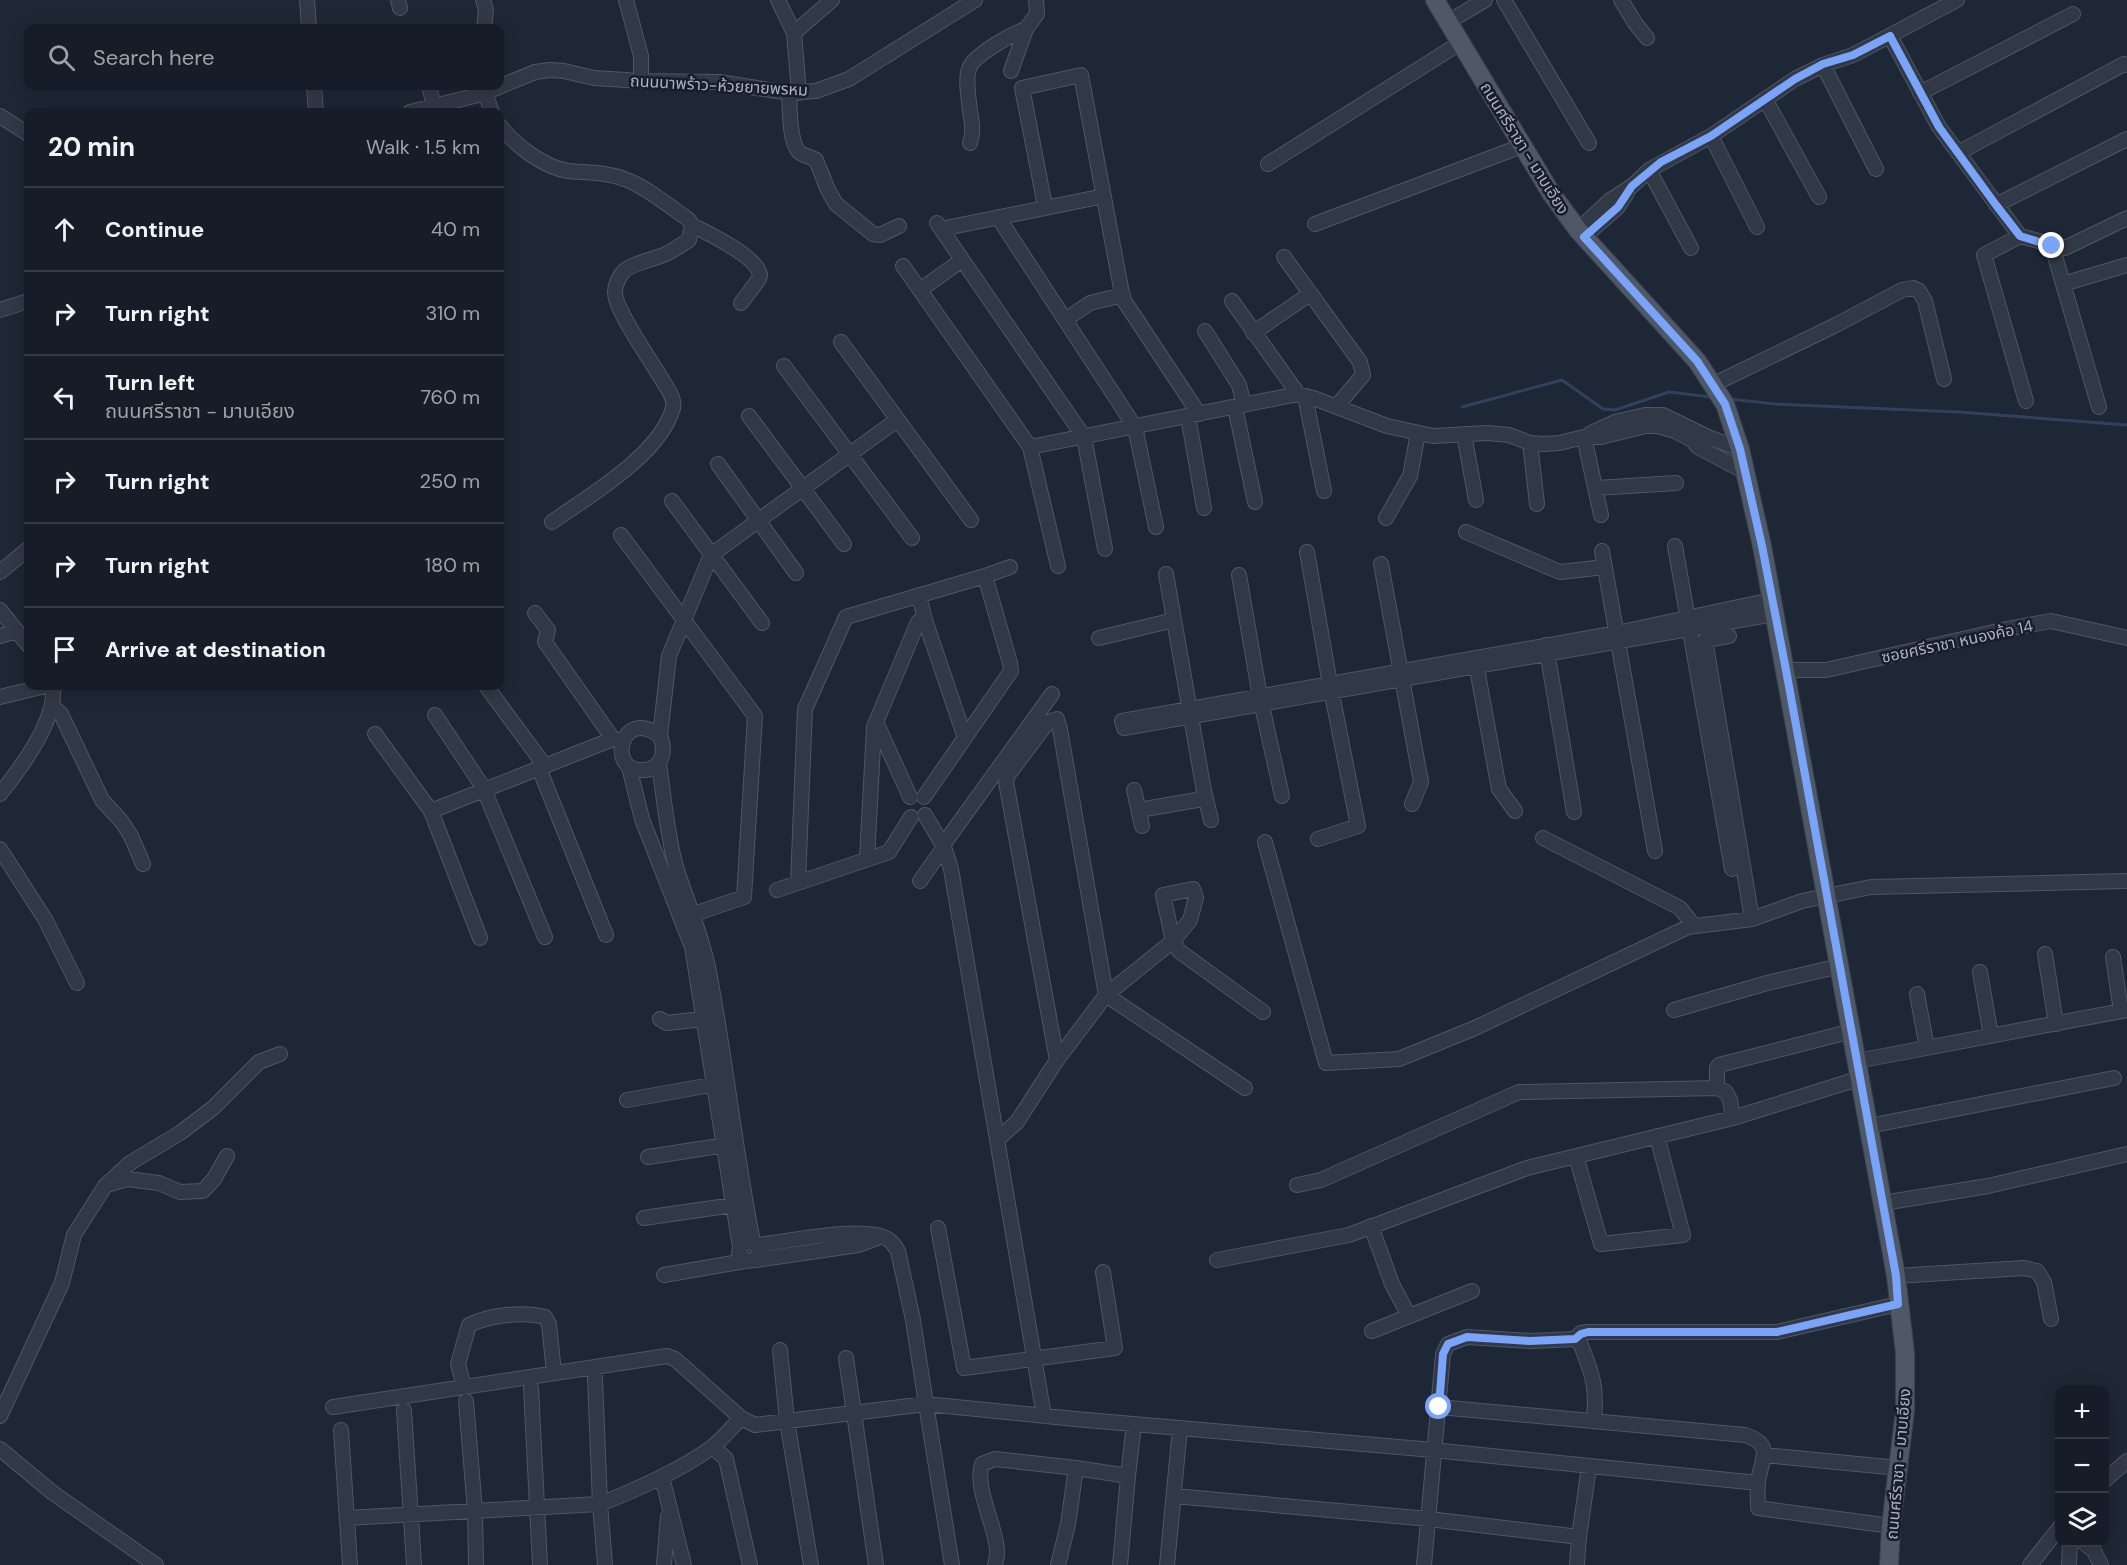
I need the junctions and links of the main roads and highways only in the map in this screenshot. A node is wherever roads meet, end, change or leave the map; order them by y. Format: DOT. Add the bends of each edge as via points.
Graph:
graph roads {
  1 [pos="1435,0"];
  2 [pos="1889,1565"];
  1 -- 2 [label="main road, ถนนศรีราชา - มาบเอียง" via="1551,193 1581,233 1697,361 1725,404 1740,449 1786,670 1896,1276 1905,1353 1905,1410"];
}
